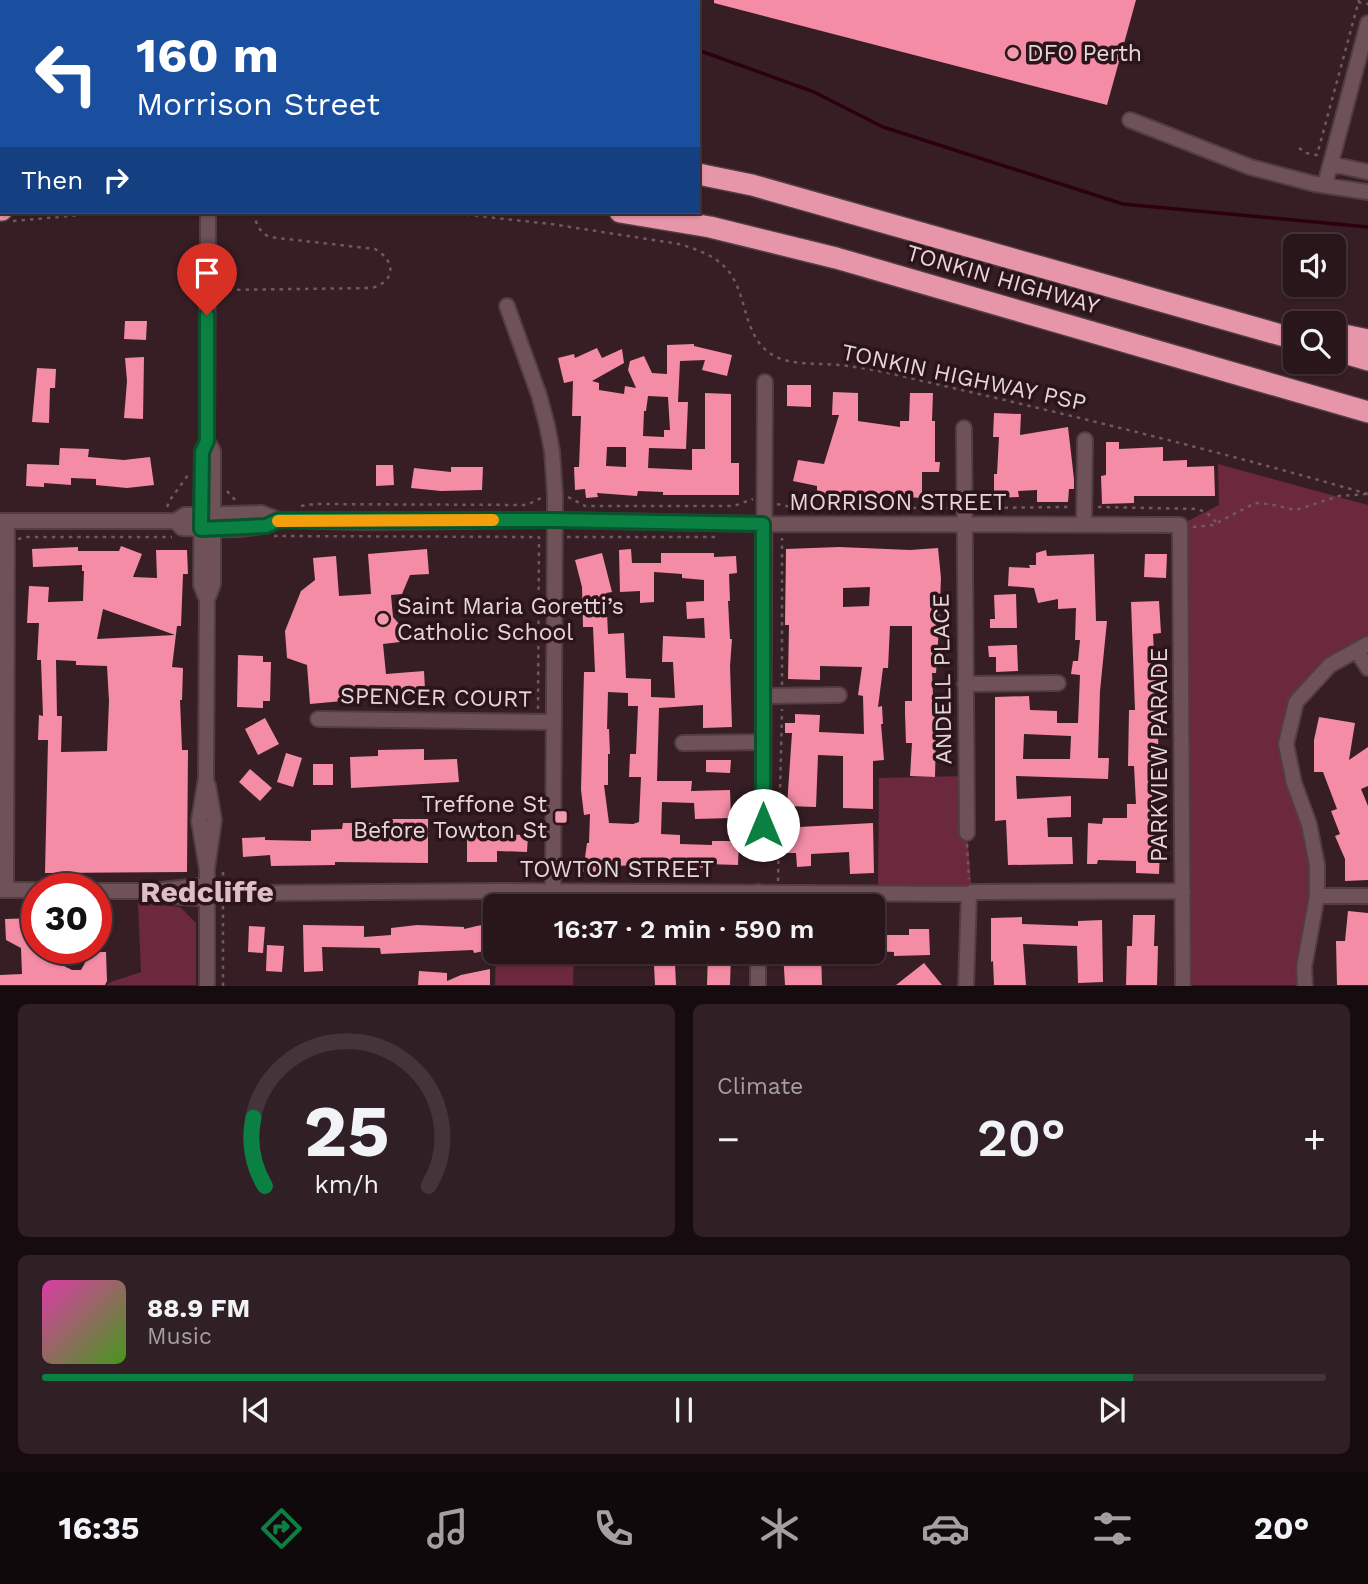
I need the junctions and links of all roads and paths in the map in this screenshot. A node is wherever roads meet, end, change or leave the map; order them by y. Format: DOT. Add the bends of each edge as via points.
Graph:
graph roads {
  1 [pos="1358,1"];
  2 [pos="1368,4"];
  3 [pos="1367,29"];
  4 [pos="1130,120"];
  5 [pos="1299,148"];
  6 [pos="1331,164"];
  7 [pos="1368,172"];
  8 [pos="700,174"];
  9 [pos="1325,185"];
  10 [pos="1368,192"];
  11 [pos="208,214"];
  12 [pos="255,214"];
  13 [pos="458,214"];
  14 [pos="632,214"];
  15 [pos="1116,289"];
  16 [pos="207,290"];
  17 [pos="507,306"];
  18 [pos="1283,323"];
  19 [pos="1346,335"];
  20 [pos="1283,336"];
  21 [pos="1368,340"];
  22 [pos="1346,354"];
  23 [pos="1368,360"];
  24 [pos="765,382"];
  25 [pos="1288,389"];
  26 [pos="1368,412"];
  27 [pos="1368,425"];
  28 [pos="964,428"];
  29 [pos="1085,440"];
  30 [pos="226,489"];
  31 [pos="1368,494"];
  32 [pos="546,495"];
  33 [pos="562,495"];
  34 [pos="764,500"];
  35 [pos="238,502"];
  36 [pos="1084,507"];
  37 [pos="295,508"];
  38 [pos="964,508"];
  39 [pos="554,520"];
  40 [pos="3,521"];
  41 [pos="207,521"];
  42 [pos="1217,523"];
  43 [pos="763,524"];
  44 [pos="963,524"];
  45 [pos="1084,525"];
  46 [pos="1181,525"];
  47 [pos="180,537"];
  48 [pos="539,537"];
  49 [pos="7,541"];
  50 [pos="1362,647"];
  51 [pos="1368,668"];
  52 [pos="1058,683"];
  53 [pos="965,684"];
  54 [pos="839,695"];
  55 [pos="763,696"];
  56 [pos="538,712"];
  57 [pos="318,719"];
  58 [pos="552,722"];
  59 [pos="763,742"];
  60 [pos="683,743"];
  61 [pos="763,825"];
  62 [pos="967,833"];
  63 [pos="223,871"];
  64 [pos="3,890"];
  65 [pos="21,890"];
  66 [pos="112,891"];
  67 [pos="553,891"];
  68 [pos="1183,891"];
  69 [pos="207,892"];
  70 [pos="260,893"];
  71 [pos="630,894"];
  72 [pos="969,894"];
  73 [pos="885,896"];
  74 [pos="1317,896"];
  75 [pos="1368,896"];
  76 [pos="758,964"];
  77 [pos="206,985"];
  78 [pos="223,985"];
  79 [pos="758,985"];
  80 [pos="966,985"];
  81 [pos="1183,985"];
  82 [pos="1306,985"];
  1 -- 2 [label="path"];
  1 -- 5 [label="path" via="1317,155"];
  3 -- 6 [label="street"];
  4 -- 9 [label="street" via="1230,161"];
  6 -- 7 [label="street"];
  6 -- 9 [label="street"];
  8 -- 15 [label="highway, TONKIN HIGHWAY" via="752,185"];
  9 -- 10 [label="street"];
  11 -- 16 [label="street"];
  12 -- 16 [label="path" via="260,231 269,237 375,248 390,262 388,279 372,288"];
  13 -- 31 [label="path, TONKIN HIGHWAY PSP" via="698,249 731,275 750,329 761,345 779,358 876,370 1060,412 1228,453"];
  14 -- 25 [label="highway, TONKIN HIGHWAY" via="709,227 836,258"];
  15 -- 18 [label="highway"];
  15 -- 20 [label="highway, TONKIN HIGHWAY"];
  16 -- 41 [label="street" via="207,441 202,452"];
  17 -- 39 [label="street" via="547,425"];
  19 -- 21 [label="highway"];
  22 -- 23 [label="highway"];
  24 -- 34 [label="street"];
  25 -- 26 [label="highway, TONKIN HIGHWAY"];
  25 -- 27 [label="highway"];
  28 -- 38 [label="street, ANDELL PLACE"];
  29 -- 36 [label="street"];
  30 -- 35 [label="path"];
  31 -- 42 [label="path" via="1339,496 1296,510 1255,503"];
  32 -- 37 [label="path" via="527,505 314,504"];
  33 -- 34 [label="path" via="585,506 734,506"];
  34 -- 38 [label="path" via="796,508"];
  34 -- 43 [label="street"];
  36 -- 38 [label="path"];
  36 -- 42 [label="path" via="1187,508 1202,510"];
  36 -- 45 [label="street"];
  38 -- 44 [label="street, ANDELL PLACE"];
  39 -- 41 [label="street, MORRISON STREET" via="279,520 261,513"];
  39 -- 43 [label="street, MORRISON STREET"];
  39 -- 58 [label="street"];
  40 -- 41 [label="street, MORRISON STREET" via="175,521 185,514"];
  40 -- 49 [label="street"];
  41 -- 69 [label="street" via="213,584 207,600 206,778 214,820"];
  42 -- 46 [label="path" via="1201,528"];
  43 -- 44 [label="street, MORRISON STREET"];
  43 -- 55 [label="street"];
  44 -- 45 [label="street, MORRISON STREET"];
  44 -- 53 [label="street, ANDELL PLACE"];
  45 -- 46 [label="street, MORRISON STREET"];
  46 -- 68 [label="street, PARKVIEW PARADE"];
  47 -- 49 [label="path" via="27,537"];
  48 -- 56 [label="path"];
  49 -- 64 [label="street"];
  50 -- 51 [label="street"];
  50 -- 74 [label="street" via="1330,665 1296,702 1286,744 1309,824"];
  52 -- 53 [label="street"];
  53 -- 62 [label="street, ANDELL PLACE"];
  54 -- 55 [label="street"];
  55 -- 59 [label="street"];
  57 -- 58 [label="street, SPENCER COURT"];
  58 -- 67 [label="street"];
  59 -- 60 [label="street"];
  59 -- 61 [label="street"];
  62 -- 72 [label="path"];
  63 -- 78 [label="path"];
  64 -- 65 [label="street"];
  66 -- 69 [label="street" via="153,891 170,896"];
  67 -- 70 [label="street, TOWTON STREET"];
  67 -- 71 [label="street, TOWTON STREET"];
  68 -- 72 [label="street, TOWTON STREET"];
  68 -- 81 [label="street, PARKVIEW PARADE"];
  69 -- 77 [label="street"];
  72 -- 73 [label="street, TOWTON STREET"];
  72 -- 80 [label="street"];
  74 -- 75 [label="street"];
  74 -- 82 [label="street" via="1304,967"];
  76 -- 79 [label="street"];
}
